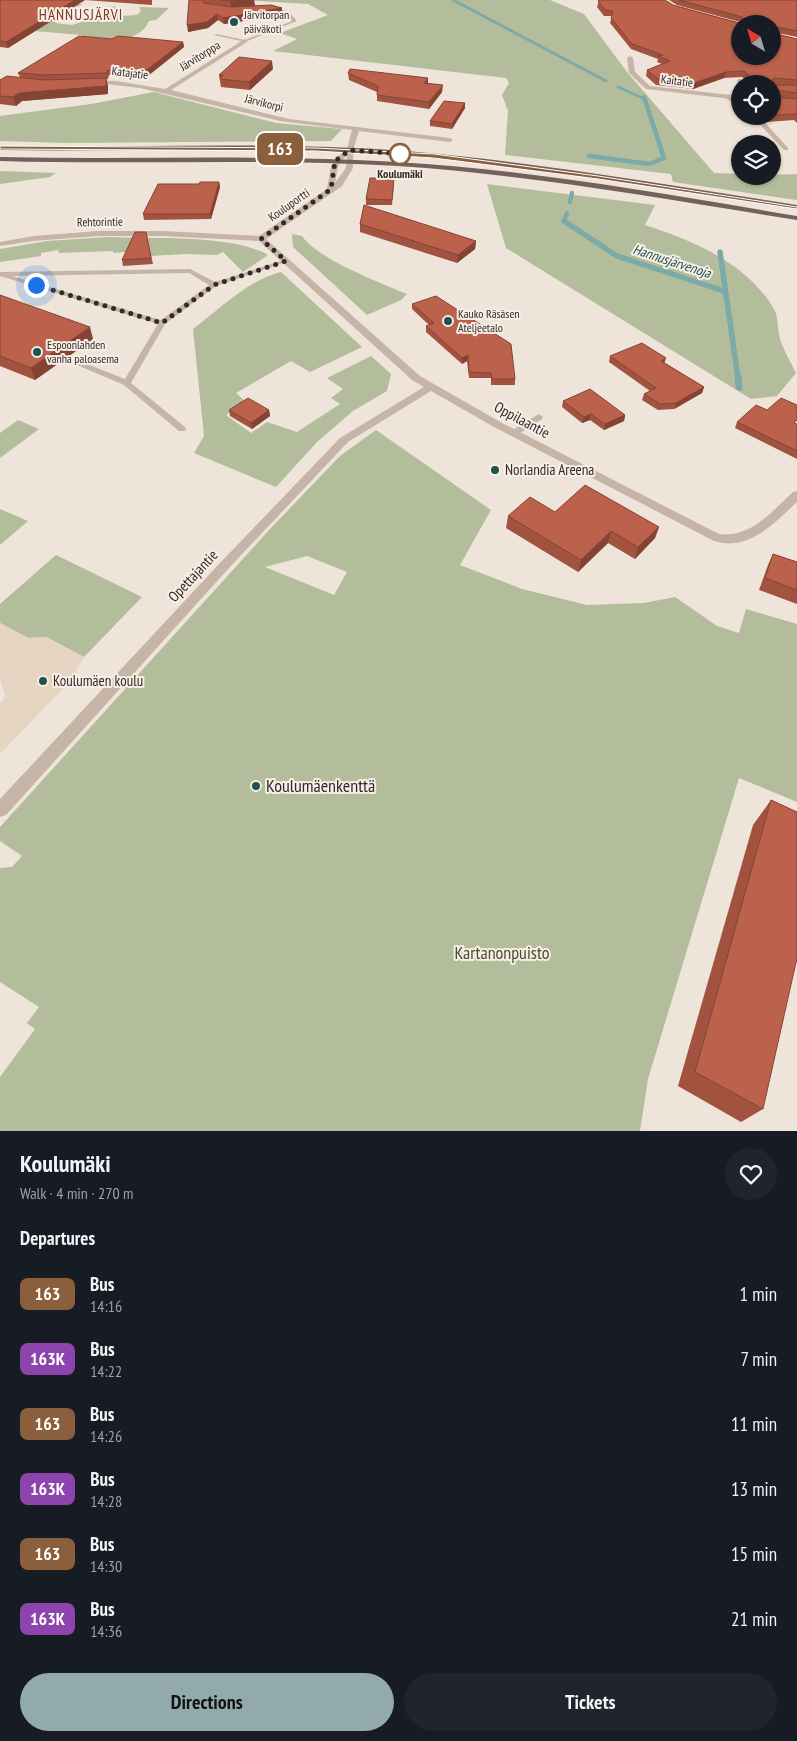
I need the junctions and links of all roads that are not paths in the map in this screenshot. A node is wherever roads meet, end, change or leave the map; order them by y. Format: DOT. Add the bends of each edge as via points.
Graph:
graph roads {
  1 [pos="259,9"];
  2 [pos="216,35"];
  3 [pos="245,41"];
  4 [pos="630,58"];
  5 [pos="82,82"];
  6 [pos="167,90"];
  7 [pos="727,97"];
  8 [pos="731,97"];
  9 [pos="731,99"];
  10 [pos="763,125"];
  11 [pos="356,129"];
  12 [pos="450,140"];
  13 [pos="0,148"];
  14 [pos="786,149"];
  15 [pos="350,150"];
  16 [pos="0,159"];
  17 [pos="335,161"];
  18 [pos="353,162"];
  19 [pos="331,189"];
  20 [pos="797,207"];
  21 [pos="797,218"];
  22 [pos="261,239"];
  23 [pos="0,244"];
  24 [pos="286,261"];
  25 [pos="0,274"];
  26 [pos="214,285"];
  27 [pos="162,323"];
  28 [pos="74,362"];
  29 [pos="127,383"];
  30 [pos="430,387"];
  31 [pos="539,417"];
  32 [pos="182,429"];
  33 [pos="514,433"];
  34 [pos="797,495"];
  35 [pos="0,810"];
  1 -- 3 [label="lane" via="287,12 295,22"];
  2 -- 3 [label="lane"];
  3 -- 6 [label="street, Järvitorppa"];
  4 -- 7 [label="street, Kaitatie" via="632,72 648,88"];
  5 -- 6 [label="street, Katajatie" via="114,82"];
  6 -- 11 [label="street, Järvikorpi" via="280,119"];
  7 -- 8 [label="street, Kaitatie"];
  7 -- 9 [label="lane"];
  10 -- 14 [label="street"];
  11 -- 12 [label="street, Järvikorpi"];
  11 -- 15 [label="street"];
  13 -- 15 [label="main road"];
  15 -- 17 [label="street"];
  15 -- 18 [label="street"];
  15 -- 20 [label="main road" via="490,162"];
  16 -- 17 [label="main road"];
  17 -- 18 [label="main road"];
  17 -- 19 [label="street, Kouluportti"];
  18 -- 19 [label="street, Kouluportti" via="349,172"];
  18 -- 21 [label="main road" via="476,170 647,193"];
  19 -- 22 [label="street, Kouluportti"];
  22 -- 23 [label="street, Rehtorintie" via="99,232"];
  22 -- 24 [label="street, Oppilaantie"];
  24 -- 26 [label="lane"];
  24 -- 30 [label="street, Oppilaantie" via="408,372"];
  25 -- 26 [label="lane" via="190,271"];
  25 -- 27 [label="lane"];
  26 -- 27 [label="lane"];
  27 -- 29 [label="lane"];
  28 -- 29 [label="lane"];
  29 -- 32 [label="lane"];
  30 -- 33 [label="street, Oppilaantie"];
  30 -- 35 [label="street, Opettajantie" via="344,440"];
  31 -- 33 [label="lane"];
  33 -- 34 [label="street, Oppilaantie" via="719,538 744,537 757,530"];
}
